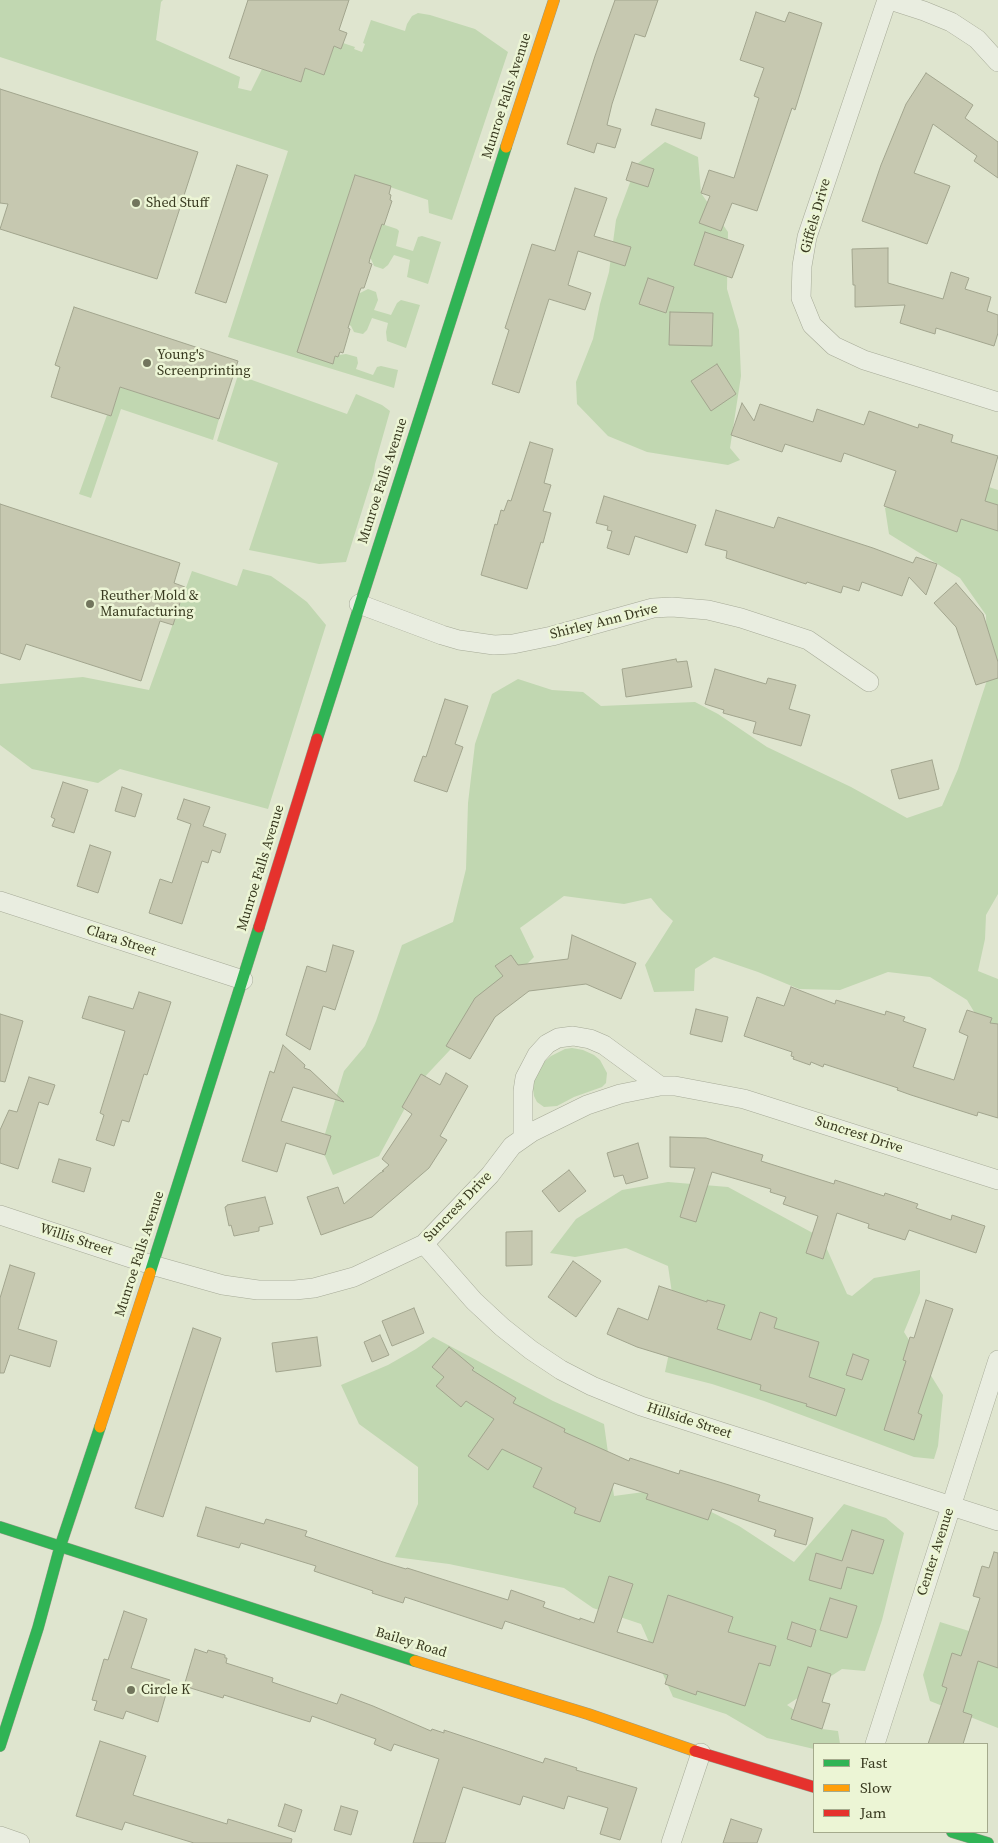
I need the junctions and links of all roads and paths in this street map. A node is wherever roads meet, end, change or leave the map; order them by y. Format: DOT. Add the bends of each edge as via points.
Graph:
graph roads {
  1 [pos="554,0"];
  2 [pos="888,0"];
  3 [pos="998,62"];
  4 [pos="998,402"];
  5 [pos="359,604"];
  6 [pos="869,682"];
  7 [pos="0,901"];
  8 [pos="243,980"];
  9 [pos="660,1086"];
  10 [pos="523,1138"];
  11 [pos="998,1180"];
  12 [pos="0,1215"];
  13 [pos="424,1244"];
  14 [pos="152,1265"];
  15 [pos="998,1360"];
  16 [pos="951,1506"];
  17 [pos="998,1521"];
  18 [pos="0,1527"];
  19 [pos="60,1547"];
  20 [pos="874,1743"];
  21 [pos="0,1746"];
  22 [pos="701,1753"];
  23 [pos="813,1787"];
  24 [pos="955,1833"];
  25 [pos="0,1836"];
  26 [pos="20,1843"];
  27 [pos="671,1843"];
  28 [pos="988,1843"];
  1 -- 5 [label="street, Munroe Falls Avenue"];
  2 -- 3 [label="street" via="951,22 977,40"];
  2 -- 4 [label="street, Giffels Drive" via="807,237 801,298 812,325 834,346 864,360"];
  5 -- 6 [label="street, Shirley Ann Drive" via="442,635 494,645 552,636 653,608 708,610 808,640"];
  5 -- 8 [label="street, Munroe Falls Avenue"];
  7 -- 8 [label="street, Clara Street"];
  8 -- 14 [label="street, Munroe Falls Avenue"];
  9 -- 10 [label="street, Suncrest Drive" via="587,1105"];
  9 -- 10 [label="street" via="604,1045 573,1036 558,1038 537,1055 525,1078"];
  9 -- 11 [label="street, Suncrest Drive" via="744,1099"];
  10 -- 13 [label="street, Suncrest Drive" via="512,1146 490,1175"];
  12 -- 14 [label="street, Willis Street"];
  13 -- 14 [label="street, Suncrest Drive" via="354,1278 294,1290 258,1290 223,1285"];
  13 -- 16 [label="street, Hillside Street" via="474,1301 502,1327 561,1370 589,1385 641,1406"];
  14 -- 19 [label="street, Munroe Falls Avenue"];
  15 -- 16 [label="street, Center Avenue"];
  16 -- 17 [label="street, Hillside Street"];
  16 -- 20 [label="street, Center Avenue"];
  18 -- 19 [label="street, Bailey Road"];
  19 -- 21 [label="street, Munroe Falls Avenue"];
  19 -- 22 [label="street, Bailey Road" via="588,1714"];
  22 -- 23 [label="street, Bailey Road"];
  22 -- 27 [label="street"];
  24 -- 28 [label="street"];
  25 -- 26 [label="street"];
}
